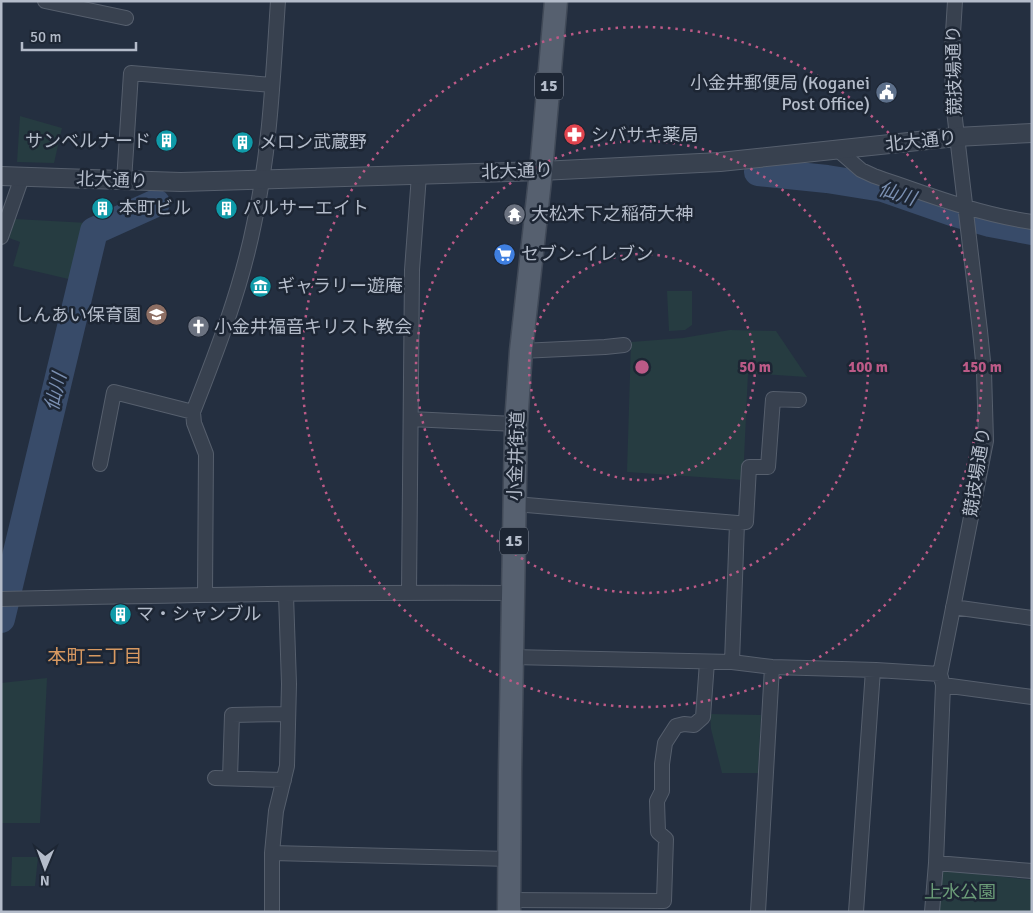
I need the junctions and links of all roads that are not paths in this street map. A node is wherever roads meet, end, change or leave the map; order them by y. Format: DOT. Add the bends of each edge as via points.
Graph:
graph roads {
  1 [pos="45,1"];
  2 [pos="278,1"];
  3 [pos="556,1"];
  4 [pos="954,1"];
  5 [pos="87,5"];
  6 [pos="126,18"];
  7 [pos="272,85"];
  8 [pos="1032,133"];
  9 [pos="956,137"];
  10 [pos="838,150"];
  11 [pos="541,171"];
  12 [pos="419,175"];
  13 [pos="1,176"];
  14 [pos="22,177"];
  15 [pos="262,180"];
  16 [pos="124,181"];
  17 [pos="965,207"];
  18 [pos="1032,222"];
  19 [pos="1,237"];
  20 [pos="624,345"];
  21 [pos="521,351"];
  22 [pos="799,400"];
  23 [pos="193,412"];
  24 [pos="411,419"];
  25 [pos="516,424"];
  26 [pos="100,464"];
  27 [pos="515,504"];
  28 [pos="737,523"];
  29 [pos="409,593"];
  30 [pos="514,593"];
  31 [pos="205,594"];
  32 [pos="286,595"];
  33 [pos="1,598"];
  34 [pos="953,607"];
  35 [pos="1032,618"];
  36 [pos="512,657"];
  37 [pos="707,662"];
  38 [pos="732,662"];
  39 [pos="772,667"];
  40 [pos="873,670"];
  41 [pos="942,680"];
  42 [pos="1032,697"];
  43 [pos="288,714"];
  44 [pos="215,778"];
  45 [pos="230,778"];
  46 [pos="284,780"];
  47 [pos="272,853"];
  48 [pos="510,860"];
  49 [pos="936,863"];
  50 [pos="1032,871"];
  51 [pos="509,906"];
  52 [pos="272,912"];
  53 [pos="758,912"];
  54 [pos="856,912"];
  55 [pos="932,912"];
  1 -- 5 [label="street"];
  2 -- 7 [label="street"];
  3 -- 11 [label="main road, 小金井街道 / 15"];
  4 -- 9 [label="street, 競技場通り" via="951,70"];
  5 -- 6 [label="street"];
  7 -- 15 [label="street"];
  7 -- 16 [label="street" via="131,73"];
  8 -- 9 [label="street, 北大通り"];
  9 -- 10 [label="street, 北大通り"];
  9 -- 17 [label="street, 競技場通り"];
  10 -- 11 [label="street, 北大通り" via="720,162"];
  10 -- 17 [label="street" via="861,170"];
  11 -- 12 [label="street, 北大通り"];
  11 -- 21 [label="main road, 小金井街道 / 15"];
  12 -- 15 [label="street, 北大通り"];
  12 -- 24 [label="street" via="412,270"];
  13 -- 14 [label="street, 北大通り"];
  14 -- 16 [label="street, 北大通り"];
  14 -- 19 [label="street"];
  15 -- 16 [label="street, 北大通り"];
  15 -- 23 [label="street" via="246,260 217,351"];
  17 -- 18 [label="street" via="1006,219"];
  17 -- 34 [label="street, 競技場通り" via="984,371 986,440"];
  20 -- 21 [label="street"];
  21 -- 25 [label="main road, 小金井街道 / 15"];
  22 -- 28 [label="street" via="773,399 768,467 749,467 746,522"];
  23 -- 26 [label="street" via="114,392"];
  23 -- 31 [label="street" via="206,454"];
  24 -- 25 [label="street"];
  24 -- 29 [label="street"];
  25 -- 27 [label="main road, 小金井街道 / 15"];
  27 -- 28 [label="street"];
  27 -- 30 [label="main road, 小金井街道 / 15"];
  28 -- 38 [label="street"];
  29 -- 30 [label="street"];
  29 -- 32 [label="street"];
  30 -- 36 [label="main road, 小金井街道 / 15"];
  31 -- 32 [label="street"];
  31 -- 33 [label="street"];
  32 -- 43 [label="street"];
  34 -- 35 [label="street"];
  34 -- 41 [label="street, 競技場通り"];
  36 -- 37 [label="street"];
  36 -- 48 [label="main road, 小金井街道 / 15"];
  37 -- 38 [label="street"];
  37 -- 51 [label="street" via="703,717 694,724 676,726 666,743 662,764 658,832 666,839 664,901"];
  38 -- 39 [label="street"];
  39 -- 40 [label="street"];
  39 -- 53 [label="street"];
  40 -- 41 [label="street"];
  40 -- 54 [label="street"];
  41 -- 42 [label="street"];
  41 -- 49 [label="street, 競技場通り"];
  43 -- 45 [label="street" via="232,715"];
  43 -- 46 [label="street"];
  44 -- 45 [label="street"];
  45 -- 46 [label="street"];
  46 -- 47 [label="street" via="276,812"];
  47 -- 48 [label="street"];
  47 -- 52 [label="street"];
  48 -- 51 [label="main road, 小金井街道 / 15"];
  49 -- 50 [label="street"];
  49 -- 55 [label="street, 競技場通り"];
}
